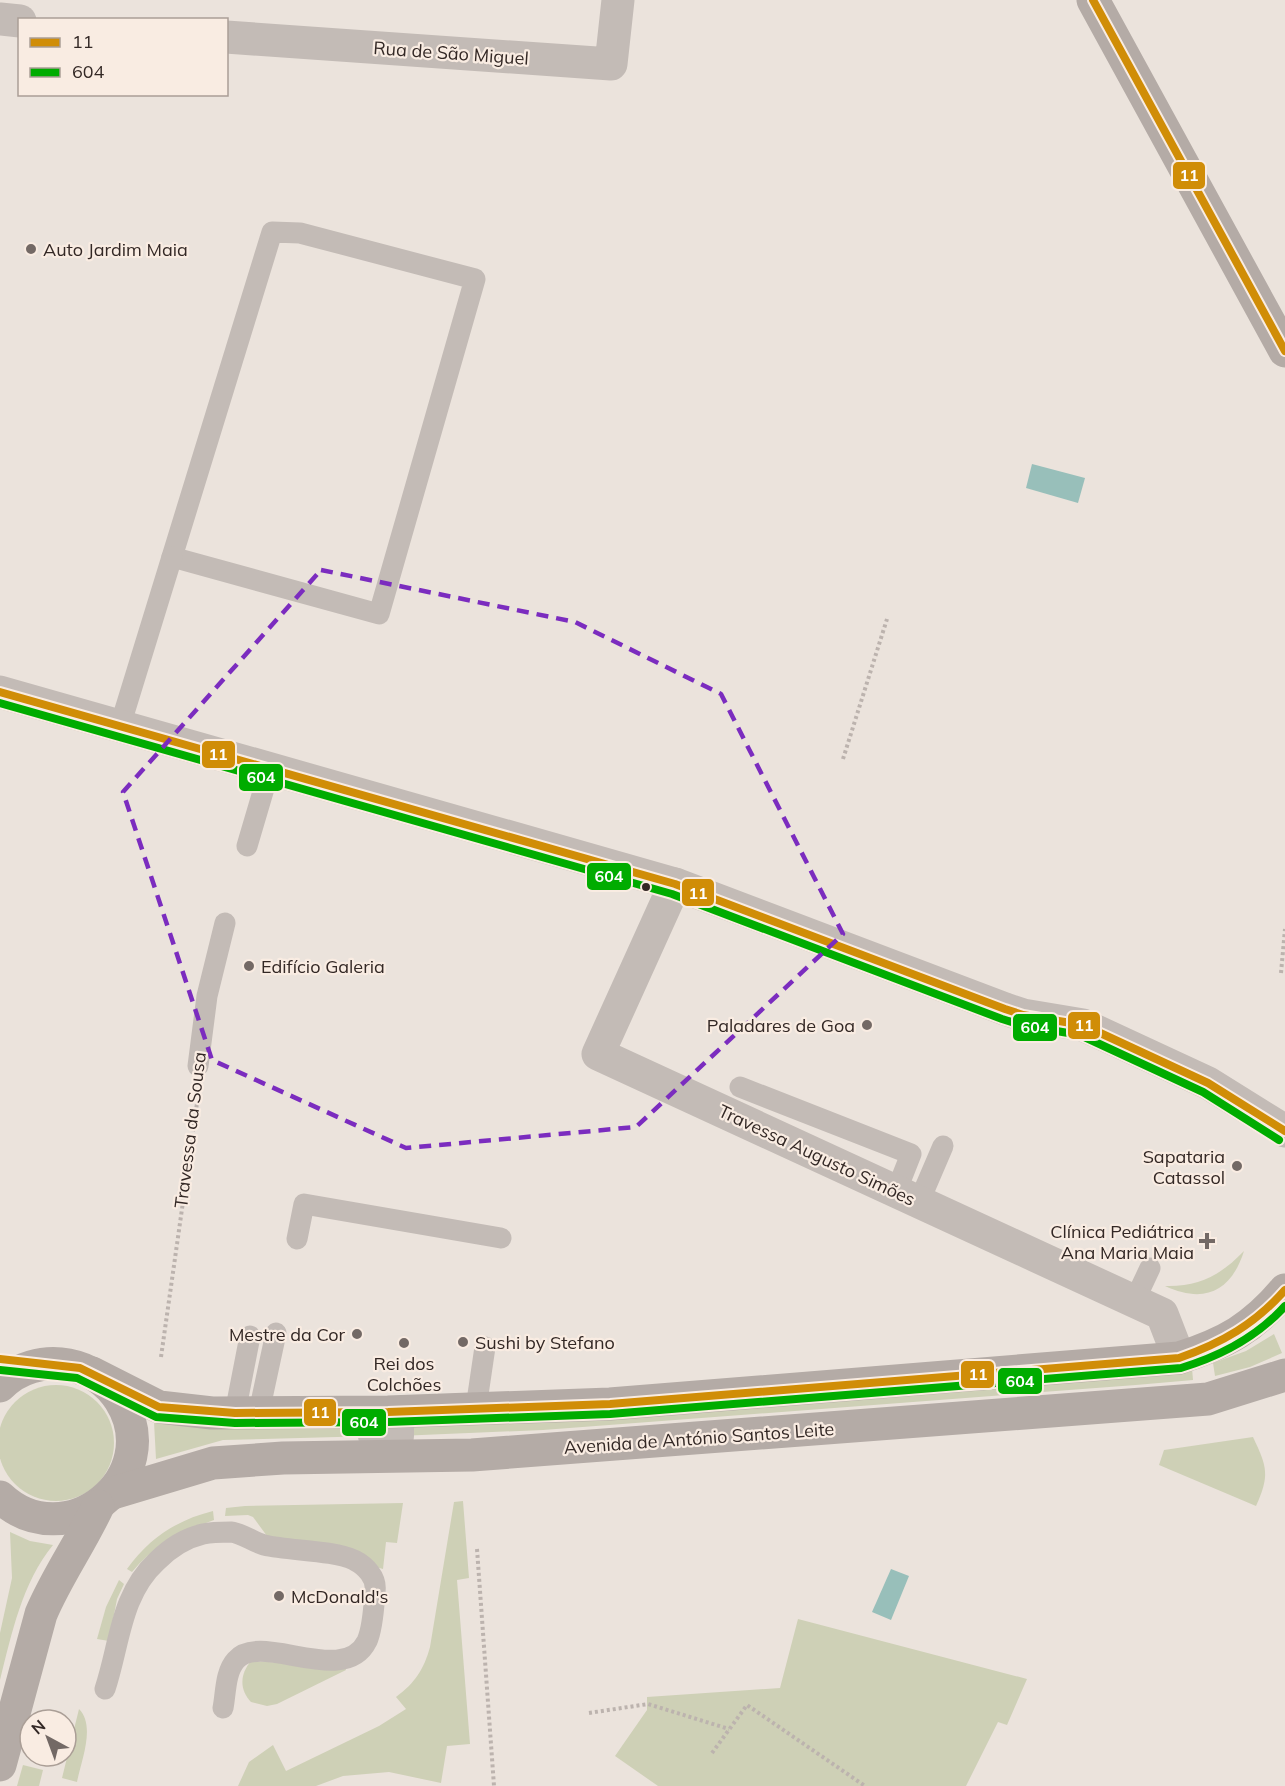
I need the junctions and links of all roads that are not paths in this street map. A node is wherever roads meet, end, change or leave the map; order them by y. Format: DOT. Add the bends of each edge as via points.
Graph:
graph roads {
  1 [pos="618,0"];
  2 [pos="1093,0"];
  3 [pos="0,19"];
  4 [pos="18,21"];
  5 [pos="228,37"];
  6 [pos="1285,351"];
  7 [pos="172,557"];
  8 [pos="0,692"];
  9 [pos="120,726"];
  10 [pos="270,768"];
  11 [pos="247,846"];
  12 [pos="675,884"];
  13 [pos="225,923"];
  14 [pos="198,1066"];
  15 [pos="740,1088"];
  16 [pos="1285,1131"];
  17 [pos="944,1146"];
  18 [pos="907,1197"];
  19 [pos="501,1238"];
  20 [pos="297,1239"];
  21 [pos="1150,1268"];
  22 [pos="1285,1290"];
  23 [pos="1134,1302"];
  24 [pos="276,1333"];
  25 [pos="250,1335"];
  26 [pos="484,1347"];
  27 [pos="1179,1358"];
  28 [pos="0,1359"];
  29 [pos="49,1364"];
  30 [pos="92,1373"];
  31 [pos="1285,1375"];
  32 [pos="0,1386"];
  33 [pos="476,1408"];
  34 [pos="247,1413"];
  35 [pos="0,1497"];
  36 [pos="105,1499"];
  37 [pos="105,1689"];
  38 [pos="224,1708"];
  39 [pos="0,1765"];
  1 -- 5 [label="street, Rua de São Miguel" via="611,64"];
  2 -- 6 [label="main road"];
  3 -- 4 [label="street"];
  7 -- 7 [label="lane" via="272,232 300,233 475,279 379,614"];
  7 -- 9 [label="lane"];
  8 -- 9 [label="street"];
  9 -- 10 [label="street"];
  10 -- 11 [label="lane"];
  10 -- 12 [label="street"];
  12 -- 16 [label="street" via="1005,1009 1083,1025 1208,1083"];
  12 -- 18 [label="street, Travessa Augusto Simões" via="598,1054"];
  13 -- 14 [label="lane, Travessa da Sousa" via="207,996"];
  15 -- 18 [label="lane" via="911,1154"];
  17 -- 18 [label="lane"];
  18 -- 23 [label="street, Travessa Augusto Simões"];
  19 -- 20 [label="lane" via="304,1204"];
  21 -- 23 [label="lane"];
  22 -- 27 [label="main road" via="1267,1312 1225,1342"];
  23 -- 27 [label="street, Travessa Augusto Simões" via="1162,1314"];
  24 -- 34 [label="lane"];
  25 -- 34 [label="lane"];
  26 -- 33 [label="lane"];
  27 -- 33 [label="main road" via="610,1404"];
  28 -- 29 [label="main road"];
  29 -- 30 [label="main road" via="66,1364"];
  29 -- 32 [label="main road" via="19,1372"];
  30 -- 34 [label="main road" via="159,1407"];
  30 -- 36 [label="main road" via="116,1394 129,1420 132,1447 128,1467"];
  31 -- 36 [label="main road, Avenida de António Santos Leite" via="1196,1400 484,1454 213,1463"];
  33 -- 34 [label="main road"];
  35 -- 36 [label="main road, Avenida de António Santos Leite" via="16,1510 47,1519 79,1515"];
  36 -- 39 [label="main road" via="50,1591"];
  37 -- 38 [label="lane" via="116,1658 126,1605 136,1584 158,1559 190,1539 233,1532 265,1545 351,1558 368,1571 376,1590 368,1640 362,1647 334,1660 262,1650 243,1655 232,1667"];
}
